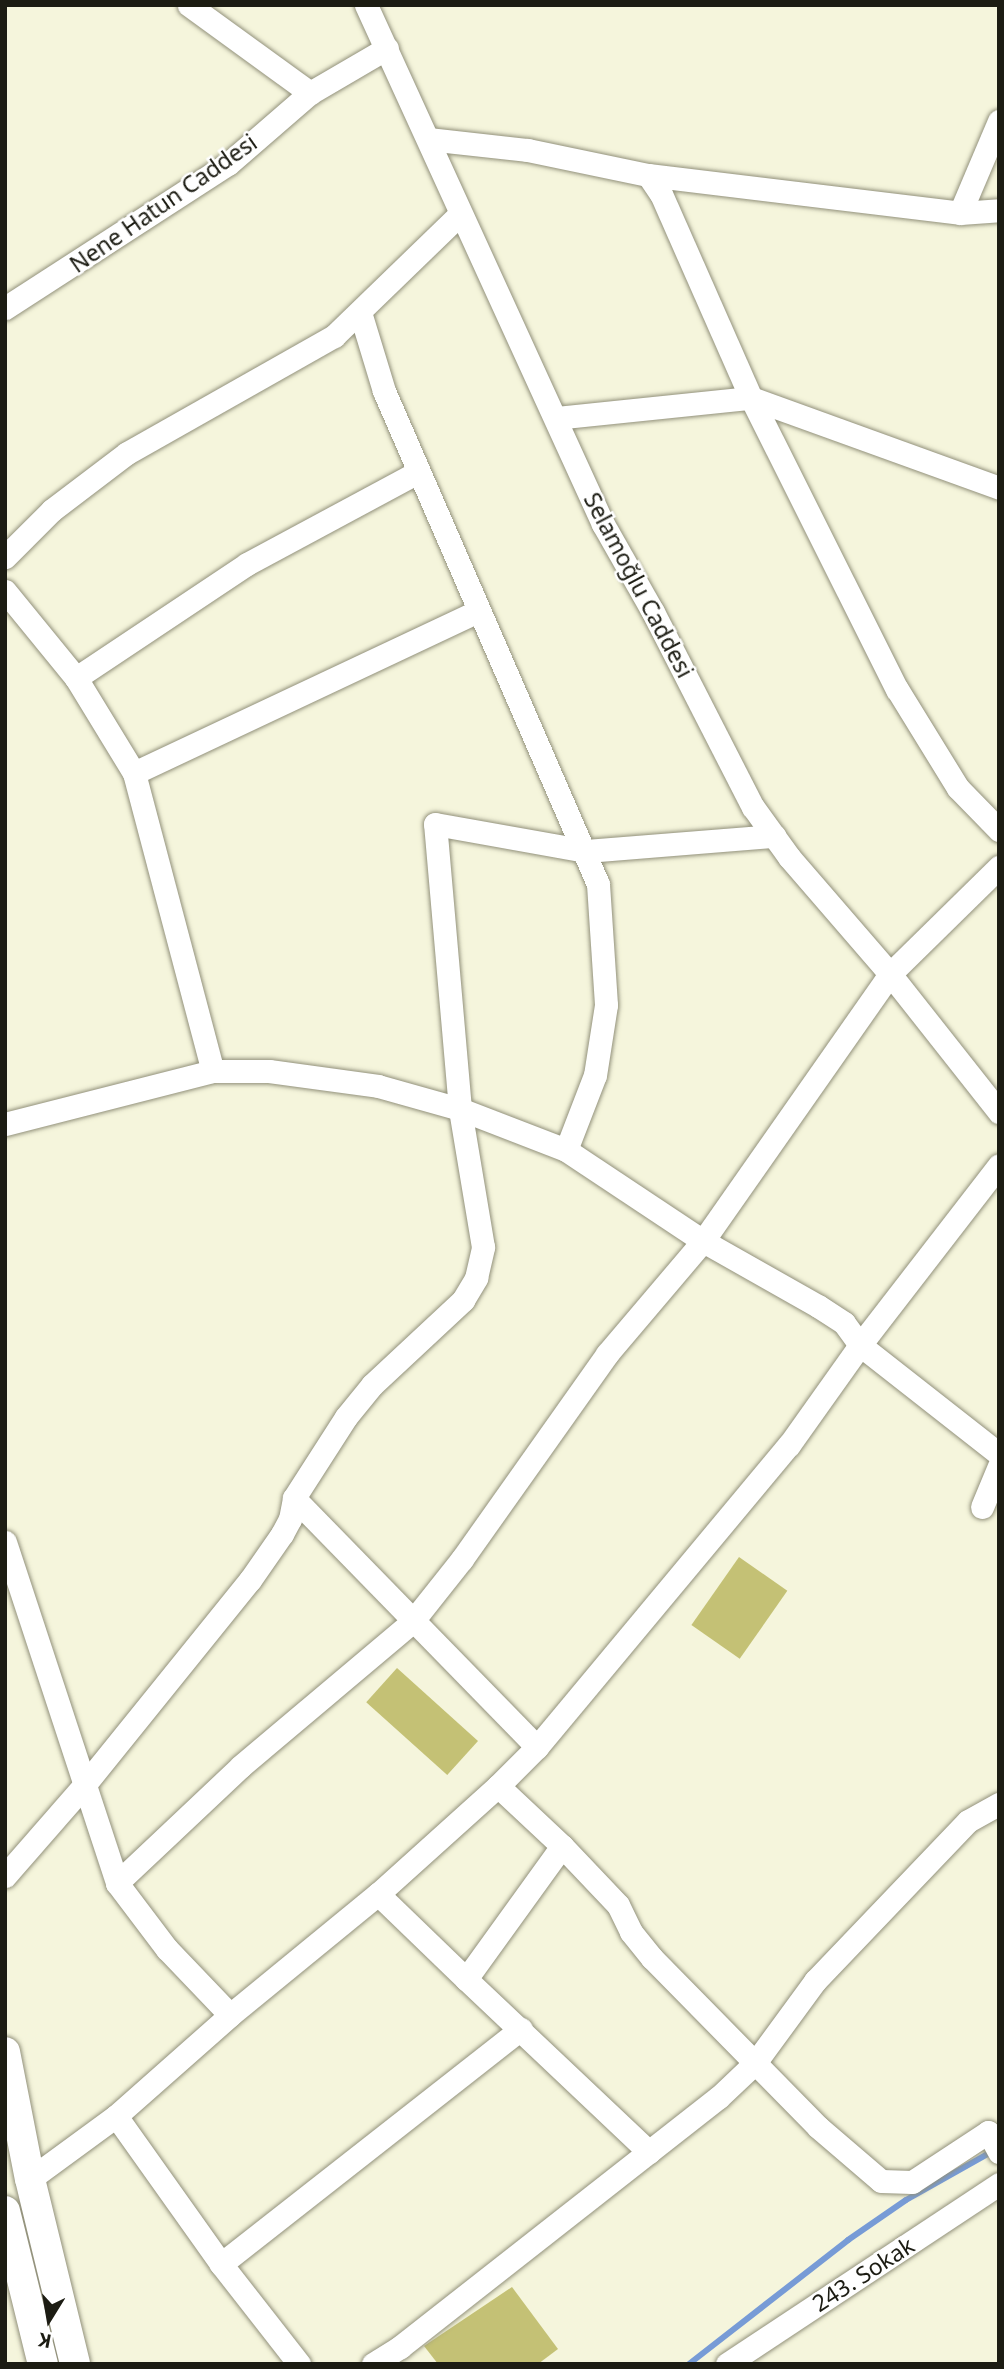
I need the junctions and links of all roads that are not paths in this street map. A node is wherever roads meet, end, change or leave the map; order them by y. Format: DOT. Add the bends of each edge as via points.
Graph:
graph roads {
  1 [pos="189,5"];
  2 [pos="366,5"];
  3 [pos="387,48"];
  4 [pos="310,93"];
  5 [pos="999,121"];
  6 [pos="428,139"];
  7 [pos="648,175"];
  8 [pos="999,210"];
  9 [pos="960,213"];
  10 [pos="459,215"];
  11 [pos="5,308"];
  12 [pos="360,312"];
  13 [pos="751,398"];
  14 [pos="556,418"];
  15 [pos="418,472"];
  16 [pos="999,488"];
  17 [pos="5,557"];
  18 [pos="5,591"];
  19 [pos="478,611"];
  20 [pos="76,678"];
  21 [pos="134,773"];
  22 [pos="999,830"];
  23 [pos="774,836"];
  24 [pos="586,851"];
  25 [pos="999,867"];
  26 [pos="890,974"];
  27 [pos="213,1071"];
  28 [pos="460,1109"];
  29 [pos="999,1112"];
  30 [pos="5,1124"];
  31 [pos="566,1150"];
  32 [pos="999,1165"];
  33 [pos="703,1241"];
  34 [pos="860,1345"];
  35 [pos="999,1454"];
  36 [pos="999,1466"];
  37 [pos="294,1498"];
  38 [pos="982,1507"];
  39 [pos="5,1542"];
  40 [pos="412,1622"];
  41 [pos="537,1747"];
  42 [pos="86,1783"];
  43 [pos="498,1786"];
  44 [pos="999,1804"];
  45 [pos="562,1846"];
  46 [pos="5,1876"];
  47 [pos="117,1883"];
  48 [pos="378,1894"];
  49 [pos="466,1979"];
  50 [pos="230,2015"];
  51 [pos="521,2029"];
  52 [pos="5,2052"];
  53 [pos="755,2063"];
  54 [pos="116,2116"];
  55 [pos="993,2142"];
  56 [pos="649,2152"];
  57 [pos="30,2179"];
  58 [pos="999,2184"];
  59 [pos="5,2211"];
  60 [pos="220,2264"];
  61 [pos="43,2364"];
  62 [pos="75,2364"];
  63 [pos="299,2364"];
  64 [pos="373,2364"];
  65 [pos="727,2364"];
  1 -- 4 [label="street"];
  2 -- 3 [label="street, Selamoğlu Caddesi"];
  3 -- 4 [label="street, Nene Hatun Caddesi"];
  3 -- 6 [label="street, Selamoğlu Caddesi"];
  4 -- 11 [label="street, Nene Hatun Caddesi" via="228,164"];
  5 -- 9 [label="street"];
  6 -- 7 [label="street" via="528,150"];
  6 -- 10 [label="street, Selamoğlu Caddesi"];
  7 -- 9 [label="street"];
  7 -- 13 [label="street" via="661,194"];
  8 -- 9 [label="street"];
  10 -- 12 [label="street"];
  10 -- 14 [label="street, Selamoğlu Caddesi"];
  12 -- 15 [label="street" via="384,391"];
  12 -- 17 [label="street" via="334,336 127,453 52,510"];
  13 -- 14 [label="street"];
  13 -- 16 [label="street"];
  13 -- 22 [label="street" via="897,689 958,788"];
  14 -- 23 [label="street, Selamoğlu Caddesi" via="603,524 754,807"];
  15 -- 19 [label="street"];
  15 -- 20 [label="street" via="247,564"];
  18 -- 20 [label="street"];
  19 -- 21 [label="street"];
  19 -- 24 [label="street"];
  20 -- 21 [label="street"];
  21 -- 27 [label="street"];
  23 -- 24 [label="street"];
  23 -- 26 [label="street, Selamoğlu Caddesi"];
  24 -- 28 [label="street" via="435,824"];
  24 -- 31 [label="street" via="598,884 607,1005 595,1075"];
  25 -- 26 [label="street"];
  26 -- 29 [label="street, Selamoğlu Caddesi"];
  26 -- 33 [label="street"];
  27 -- 28 [label="street" via="269,1071 378,1086"];
  27 -- 30 [label="street"];
  28 -- 31 [label="street"];
  28 -- 37 [label="street" via="483,1247 476,1278 463,1300 372,1385"];
  31 -- 33 [label="street"];
  32 -- 34 [label="street"];
  33 -- 34 [label="street" via="835,1317"];
  33 -- 40 [label="street" via="607,1354"];
  34 -- 35 [label="street"];
  34 -- 41 [label="street" via="789,1445"];
  36 -- 38 [label="street"];
  37 -- 40 [label="street"];
  37 -- 42 [label="street" via="282,1534 250,1580"];
  39 -- 42 [label="street"];
  40 -- 41 [label="street"];
  40 -- 47 [label="street" via="241,1766"];
  41 -- 43 [label="street"];
  42 -- 46 [label="street"];
  42 -- 47 [label="street"];
  43 -- 45 [label="street"];
  43 -- 48 [label="street"];
  44 -- 53 [label="street" via="968,1821 816,1980"];
  45 -- 49 [label="street"];
  45 -- 53 [label="street" via="618,1905 631,1932 652,1958"];
  47 -- 50 [label="street" via="167,1949"];
  48 -- 49 [label="street"];
  48 -- 50 [label="street"];
  49 -- 51 [label="street"];
  50 -- 54 [label="street"];
  51 -- 56 [label="street"];
  51 -- 60 [label="street"];
  52 -- 57 [label="main road"];
  53 -- 55 [label="street" via="881,2181 912,2182"];
  53 -- 56 [label="street"];
  54 -- 57 [label="street"];
  54 -- 60 [label="street"];
  56 -- 64 [label="street"];
  57 -- 62 [label="main road"];
  58 -- 65 [label="street, 243. Sokak"];
  59 -- 61 [label="main road"];
  60 -- 63 [label="street"];
}
